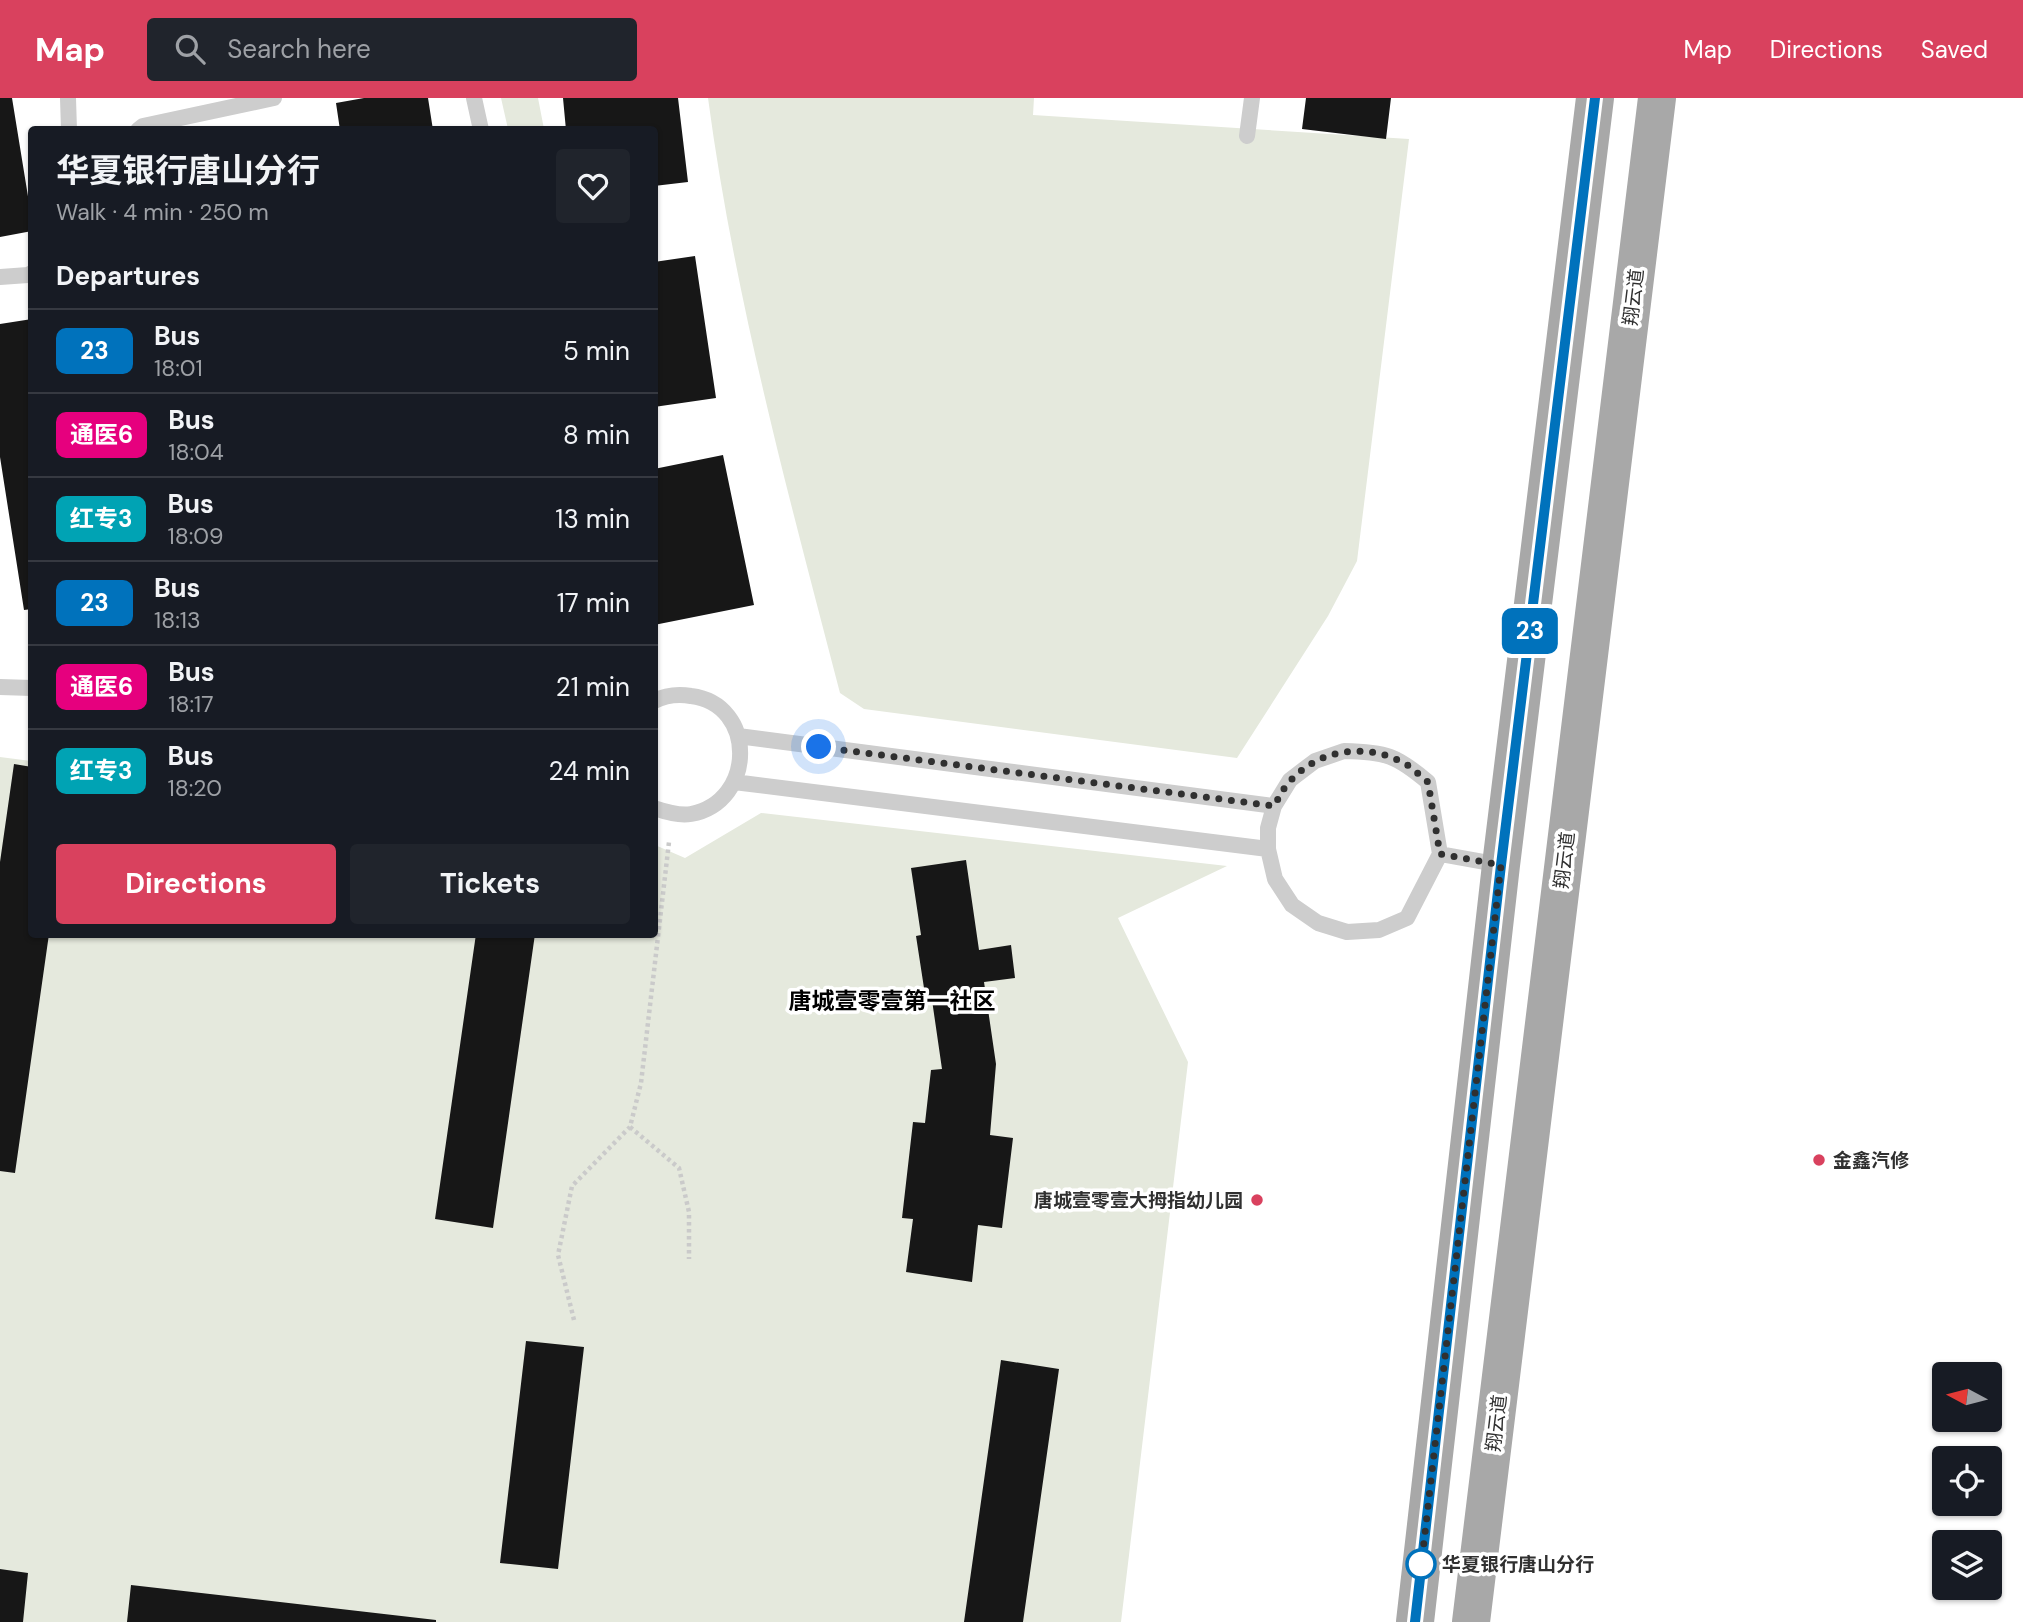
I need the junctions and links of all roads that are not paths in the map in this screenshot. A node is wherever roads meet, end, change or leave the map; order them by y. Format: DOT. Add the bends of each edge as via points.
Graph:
graph roads {
  1 [pos="68,98"];
  2 [pos="274,98"];
  3 [pos="474,98"];
  4 [pos="1252,98"];
  5 [pos="1595,98"];
  6 [pos="1657,98"];
  7 [pos="69,126"];
  8 [pos="143,126"];
  9 [pos="480,126"];
  10 [pos="1247,136"];
  11 [pos="28,275"];
  12 [pos="0,277"];
  13 [pos="0,687"];
  14 [pos="28,688"];
  15 [pos="658,699"];
  16 [pos="738,736"];
  17 [pos="734,782"];
  18 [pos="1274,806"];
  19 [pos="658,809"];
  20 [pos="1268,849"];
  21 [pos="1440,854"];
  22 [pos="1501,865"];
  23 [pos="1415,1622"];
  24 [pos="1471,1622"];
  1 -- 7 [label="lane"];
  2 -- 8 [label="lane"];
  3 -- 9 [label="lane"];
  4 -- 10 [label="lane"];
  5 -- 22 [label="main road"];
  6 -- 24 [label="main road, 翔云道"];
  11 -- 12 [label="lane"];
  13 -- 14 [label="lane"];
  15 -- 16 [label="lane" via="679,695 716,705"];
  16 -- 17 [label="lane" via="740,767"];
  16 -- 18 [label="lane"];
  17 -- 19 [label="lane" via="724,797 708,808 691,814"];
  17 -- 20 [label="lane"];
  18 -- 20 [label="lane"];
  18 -- 21 [label="lane" via="1290,780 1315,761 1344,751 1375,751 1404,762 1428,782"];
  20 -- 21 [label="lane" via="1275,879 1292,905 1318,923 1348,932 1378,930 1407,918"];
  21 -- 22 [label="lane"];
  22 -- 23 [label="main road"];
}
